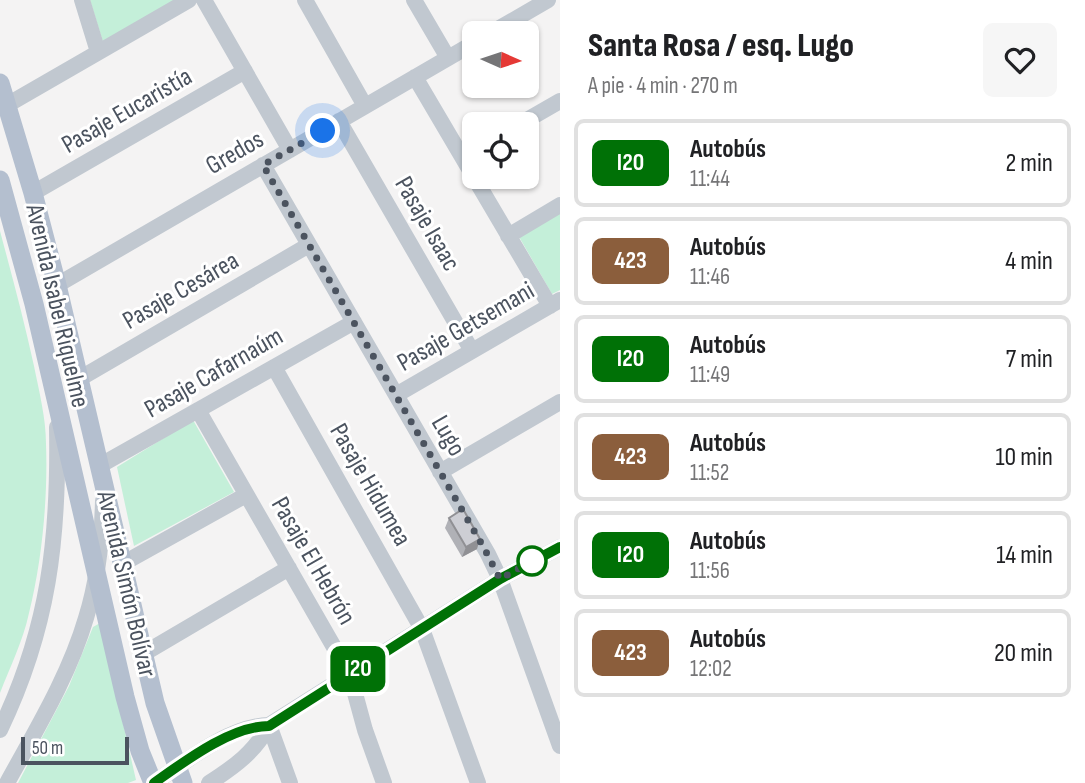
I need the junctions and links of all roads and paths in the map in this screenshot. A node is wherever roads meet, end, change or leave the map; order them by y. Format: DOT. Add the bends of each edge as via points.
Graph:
graph roads {
  1 [pos="82,0"];
  2 [pos="189,0"];
  3 [pos="204,0"];
  4 [pos="305,0"];
  5 [pos="414,0"];
  6 [pos="548,0"];
  7 [pos="512,21"];
  8 [pos="462,50"];
  9 [pos="98,52"];
  10 [pos="448,58"];
  11 [pos="245,71"];
  12 [pos="415,77"];
  13 [pos="0,83"];
  14 [pos="560,101"];
  15 [pos="7,106"];
  16 [pos="365,106"];
  17 [pos="539,113"];
  18 [pos="339,121"];
  19 [pos="462,145"];
  20 [pos="290,150"];
  21 [pos="263,165"];
  22 [pos="0,180"];
  23 [pos="485,189"];
  24 [pos="33,193"];
  25 [pos="560,205"];
  26 [pos="508,236"];
  27 [pos="309,245"];
  28 [pos="57,285"];
  29 [pos="555,303"];
  30 [pos="354,322"];
  31 [pos="472,351"];
  32 [pos="274,367"];
  33 [pos="79,379"];
  34 [pos="55,395"];
  35 [pos="396,395"];
  36 [pos="560,402"];
  37 [pos="198,410"];
  38 [pos="440,472"];
  39 [pos="101,475"];
  40 [pos="246,495"];
  41 [pos="560,547"];
  42 [pos="122,564"];
  43 [pos="289,568"];
  44 [pos="96,576"];
  45 [pos="500,579"];
  46 [pos="422,629"];
  47 [pos="143,654"];
  48 [pos="350,675"];
  49 [pos="269,726"];
  50 [pos="0,730"];
  51 [pos="560,746"];
  52 [pos="180,775"];
  53 [pos="7,783"];
  54 [pos="154,783"];
  55 [pos="209,783"];
  56 [pos="290,783"];
  57 [pos="384,783"];
  58 [pos="478,783"];
  1 -- 9 [label="street"];
  2 -- 9 [label="street"];
  3 -- 11 [label="street"];
  4 -- 16 [label="street"];
  5 -- 10 [label="street"];
  6 -- 7 [label="street"];
  8 -- 10 [label="street, Gredos"];
  9 -- 15 [label="street"];
  10 -- 12 [label="street, Gredos"];
  11 -- 20 [label="street"];
  11 -- 24 [label="street, Pasaje Eucaristía"];
  12 -- 16 [label="street, Gredos"];
  12 -- 19 [label="street"];
  13 -- 15 [label="main road, Avenida Simón Bolívar"];
  14 -- 17 [label="street"];
  15 -- 24 [label="main road, Avenida Simón Bolívar"];
  16 -- 18 [label="street, Gredos"];
  18 -- 20 [label="street, Gredos"];
  18 -- 31 [label="street, Pasaje Isaac"];
  20 -- 21 [label="street, Gredos"];
  21 -- 27 [label="street, Lugo"];
  21 -- 28 [label="street, Gredos"];
  22 -- 34 [label="main road, Avenida Isabel Riquelme"];
  23 -- 26 [label="street"];
  24 -- 28 [label="main road, Avenida Simón Bolívar"];
  25 -- 26 [label="street"];
  26 -- 29 [label="street"];
  27 -- 30 [label="street, Lugo"];
  27 -- 33 [label="street, Pasaje Cesárea"];
  28 -- 33 [label="main road, Avenida Simón Bolívar"];
  29 -- 31 [label="street, Pasaje Getsemani"];
  30 -- 32 [label="street, Pasaje Cafarnaúm"];
  30 -- 35 [label="street, Lugo"];
  31 -- 35 [label="street, Pasaje Getsemani"];
  32 -- 37 [label="street, Pasaje Cafarnaúm"];
  32 -- 46 [label="street, Pasaje Hidumea"];
  33 -- 39 [label="main road, Avenida Simón Bolívar"];
  34 -- 44 [label="main road, Avenida Simón Bolívar"];
  34 -- 50 [label="street, Avenida Isabel Riquelme" via="57,486 50,575 24,675"];
  35 -- 38 [label="street, Lugo"];
  36 -- 38 [label="street"];
  37 -- 39 [label="street, Pasaje Cafarnaúm"];
  37 -- 40 [label="street, Pasaje El Hebrón"];
  38 -- 45 [label="street, Lugo"];
  39 -- 42 [label="main road, Avenida Simón Bolívar"];
  39 -- 44 [label="street"];
  40 -- 42 [label="street"];
  40 -- 43 [label="street, Pasaje El Hebrón"];
  41 -- 45 [label="street"];
  42 -- 47 [label="main road, Avenida Simón Bolívar"];
  43 -- 47 [label="street"];
  43 -- 48 [label="street, Pasaje El Hebrón"];
  44 -- 53 [label="street" via="76,647"];
  44 -- 54 [label="main road, Avenida Simón Bolívar" via="132,725"];
  45 -- 46 [label="street"];
  45 -- 51 [label="street, Lugo"];
  46 -- 48 [label="street"];
  46 -- 58 [label="street, Pasaje Hidumea"];
  47 -- 52 [label="main road, Avenida Simón Bolívar"];
  48 -- 49 [label="street"];
  48 -- 57 [label="street, Pasaje El Hebrón"];
  49 -- 52 [label="street" via="240,730"];
  49 -- 55 [label="street" via="246,757"];
  49 -- 56 [label="street"];
  52 -- 54 [label="street"];
}
